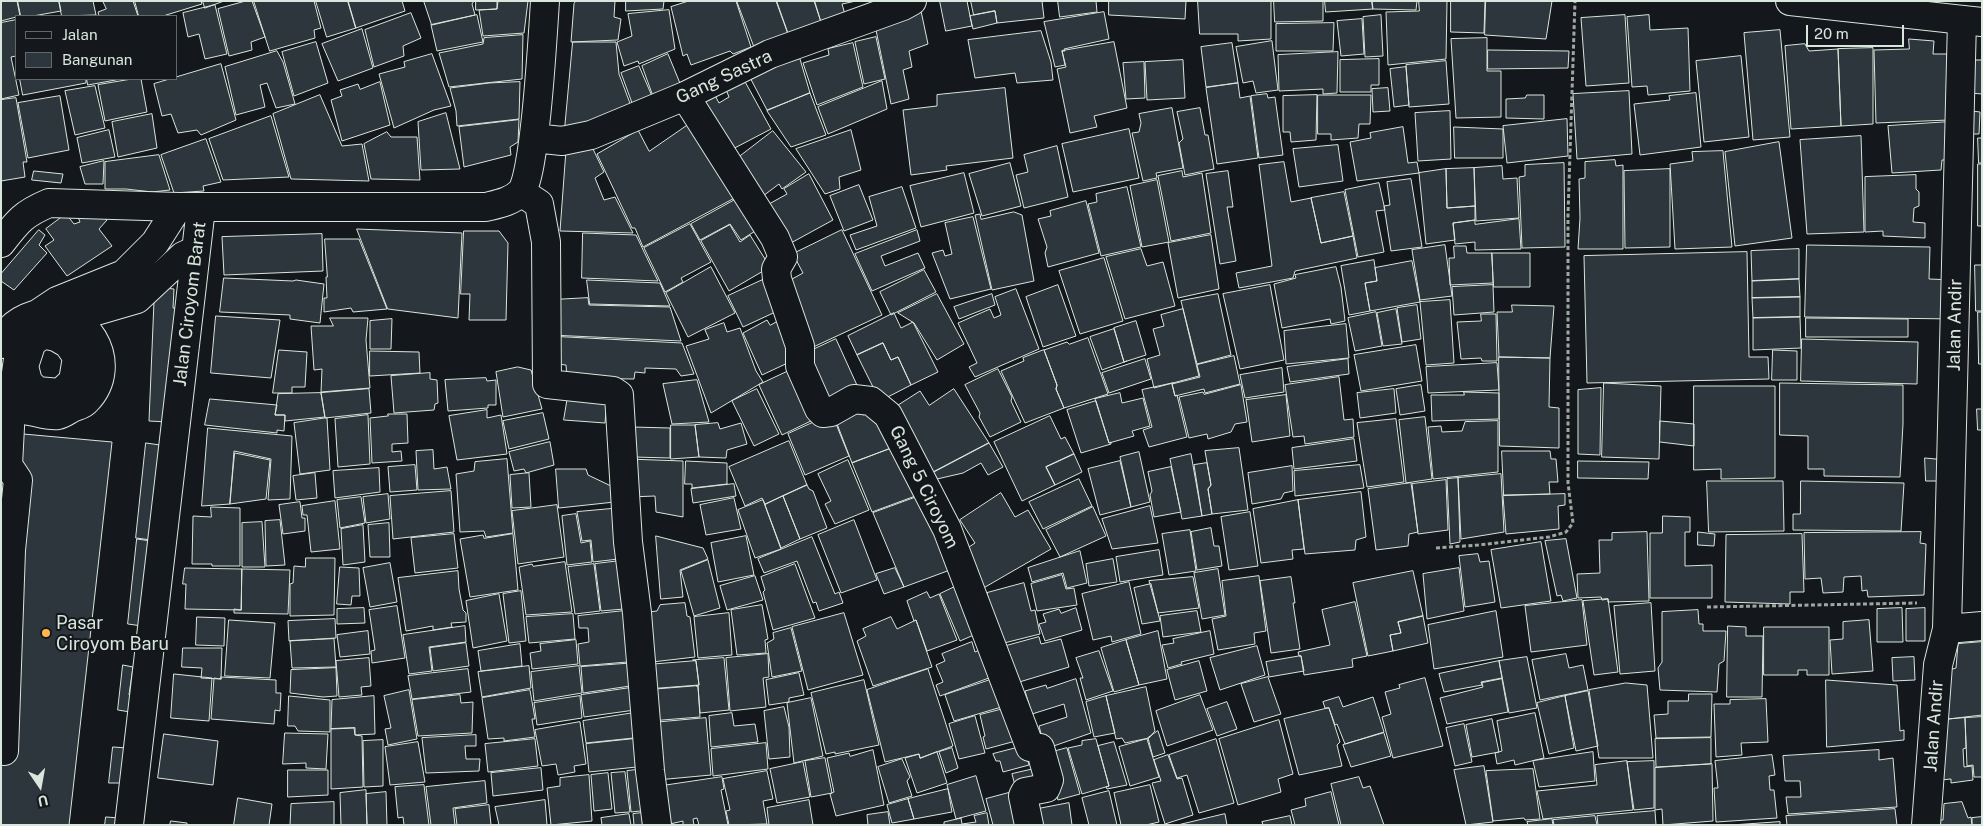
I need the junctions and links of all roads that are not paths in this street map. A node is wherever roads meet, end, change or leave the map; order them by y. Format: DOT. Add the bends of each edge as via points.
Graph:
graph roads {
  1 [pos="545,1"];
  2 [pos="912,1"];
  3 [pos="1790,1"];
  4 [pos="1835,4"];
  5 [pos="1972,21"];
  6 [pos="685,96"];
  7 [pos="534,138"];
  8 [pos="521,192"];
  9 [pos="190,208"];
  10 [pos="1,243"];
  11 [pos="196,250"];
  12 [pos="1,344"];
  13 [pos="6,549"];
  14 [pos="1982,626"];
  15 [pos="1947,629"];
  16 [pos="4,665"];
  17 [pos="4,751"];
  18 [pos="129,825"];
  19 [pos="656,825"];
  20 [pos="1029,825"];
  21 [pos="1926,825"];
  1 -- 7 [label="street"];
  2 -- 6 [label="street, Gang Sastra" via="770,54"];
  3 -- 4 [label="street"];
  4 -- 5 [label="street"];
  5 -- 15 [label="street, Jalan Andir"];
  6 -- 7 [label="street, Gang Sastra" via="591,135 562,141"];
  6 -- 20 [label="street, Gang 5 Ciroyom" via="775,238 783,257 776,269 800,346 800,366 819,409 823,413 831,412 854,399 871,400 888,416 947,529 1030,747 1040,748 1050,780 1046,788 1025,792 1023,796"];
  7 -- 8 [label="street" via="527,181"];
  8 -- 9 [label="street, Jalan Ciroyom Barat" via="508,202 486,207"];
  8 -- 19 [label="street" via="539,204 546,242 547,384 613,390 619,395 628,542"];
  9 -- 10 [label="street" via="49,203 20,219"];
  9 -- 11 [label="street, Jalan Ciroyom Barat"];
  9 -- 12 [label="street" via="124,274 57,301 49,306 41,311 33,316 18,327 7,345 2,365 6,388 24,410 58,415 85,402 100,380 100,350 85,326 62,313 43,312 35,315 28,317 14,325"];
  11 -- 13 [label="street" via="184,256 137,299 66,320 49,331 40,336 32,342 24,366 28,382 37,391 60,393 73,381 76,365 77,357 68,344 56,337 47,335 42,335 36,335 19,352 11,408 8,465 18,480"];
  11 -- 18 [label="street, Jalan Ciroyom Barat"];
  13 -- 16 [label="street"];
  14 -- 15 [label="street"];
  15 -- 21 [label="street, Jalan Andir" via="1938,665"];
  16 -- 17 [label="street"];
}
